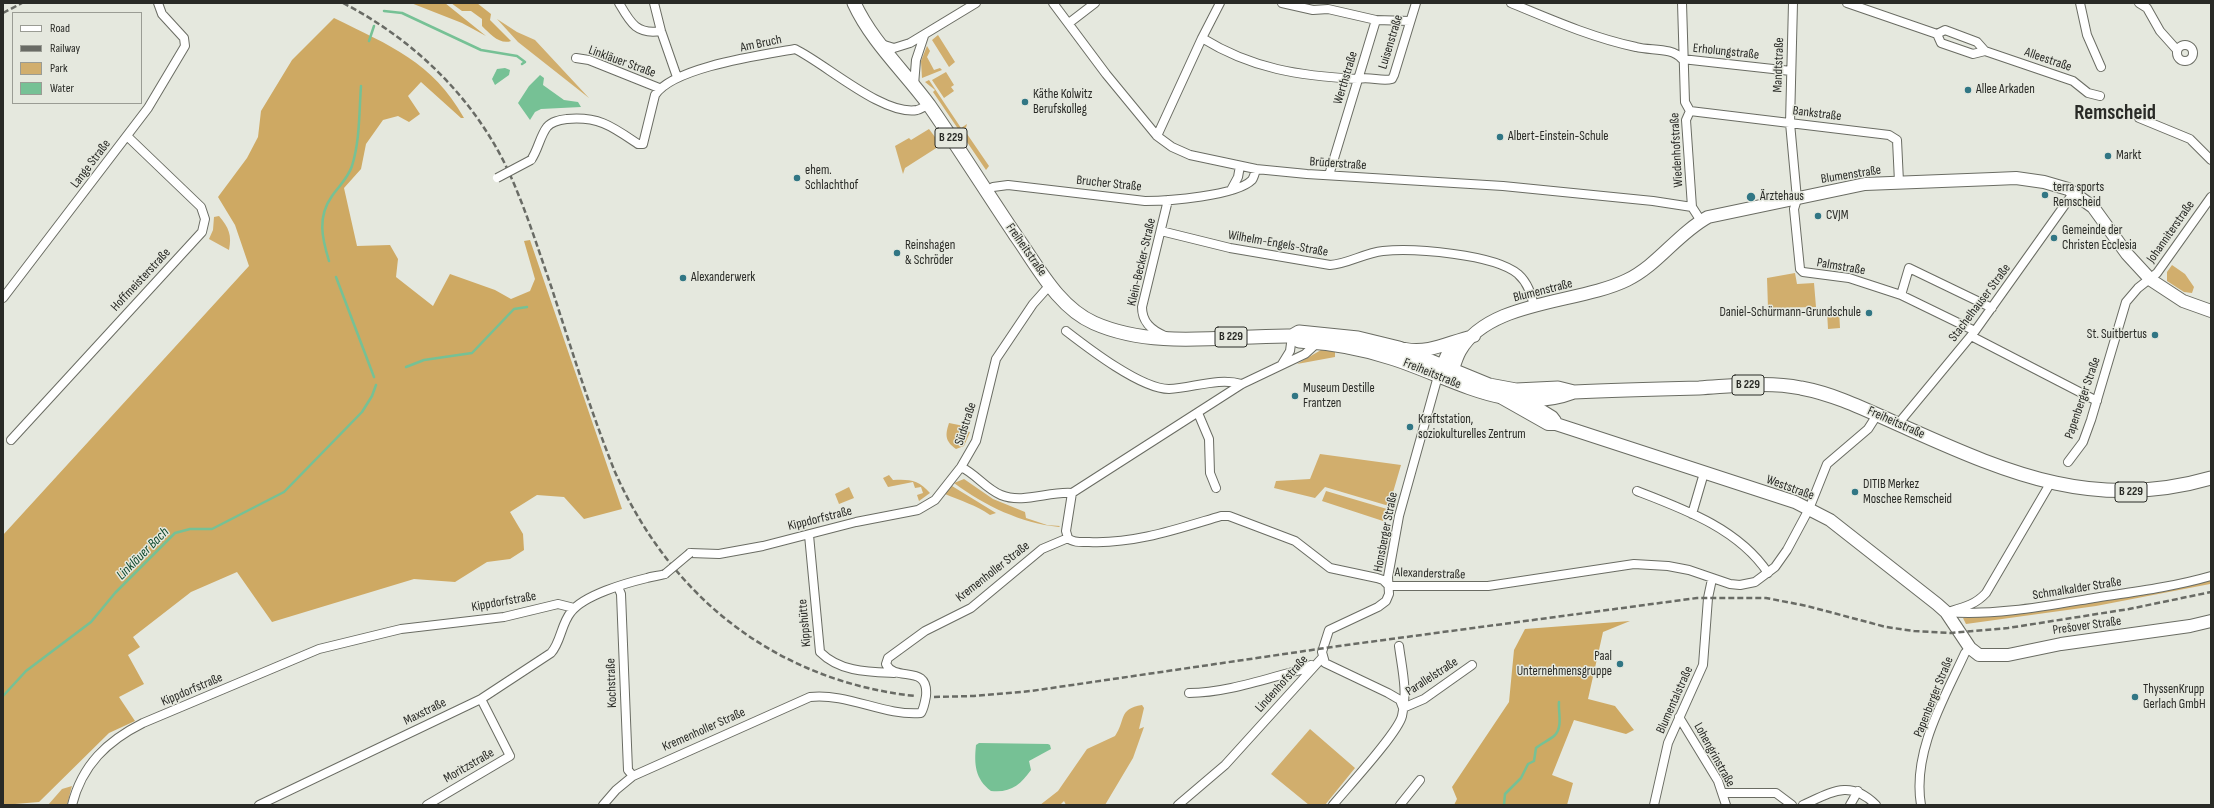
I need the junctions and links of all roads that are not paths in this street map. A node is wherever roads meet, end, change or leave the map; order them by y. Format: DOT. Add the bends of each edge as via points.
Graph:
graph roads {
  1 [pos="158,3"];
  2 [pos="619,3"];
  3 [pos="654,3"];
  4 [pos="854,3"];
  5 [pos="976,3"];
  6 [pos="1053,3"];
  7 [pos="1095,3"];
  8 [pos="1220,3"];
  9 [pos="1282,3"];
  10 [pos="1416,3"];
  11 [pos="1512,3"];
  12 [pos="1682,3"];
  13 [pos="1847,3"];
  14 [pos="2080,3"];
  15 [pos="2139,3"];
  16 [pos="1793,7"];
  17 [pos="1376,20"];
  18 [pos="1410,21"];
  19 [pos="1069,23"];
  20 [pos="661,31"];
  21 [pos="1937,34"];
  22 [pos="924,36"];
  23 [pos="1202,38"];
  24 [pos="878,43"];
  25 [pos="2177,50"];
  26 [pos="1985,51"];
  27 [pos="576,58"];
  28 [pos="1682,59"];
  29 [pos="2101,67"];
  30 [pos="1791,71"];
  31 [pos="677,77"];
  32 [pos="1358,79"];
  33 [pos="914,86"];
  34 [pos="659,88"];
  35 [pos="2100,96"];
  36 [pos="928,105"];
  37 [pos="1690,111"];
  38 [pos="2139,118"];
  39 [pos="1790,123"];
  40 [pos="127,136"];
  41 [pos="1157,136"];
  42 [pos="2211,160"];
  43 [pos="1240,166"];
  44 [pos="1256,169"];
  45 [pos="1329,175"];
  46 [pos="497,178"];
  47 [pos="1899,182"];
  48 [pos="1231,190"];
  49 [pos="985,191"];
  50 [pos="2074,192"];
  51 [pos="2211,197"];
  52 [pos="1797,199"];
  53 [pos="1168,200"];
  54 [pos="1692,207"];
  55 [pos="1701,221"];
  56 [pos="1161,231"];
  57 [pos="2151,280"];
  58 [pos="1050,285"];
  59 [pos="1901,295"];
  60 [pos="3,298"];
  61 [pos="1534,306"];
  62 [pos="1992,308"];
  63 [pos="2211,311"];
  64 [pos="1066,331"];
  65 [pos="1973,334"];
  66 [pos="1292,336"];
  67 [pos="1474,336"];
  68 [pos="1171,338"];
  69 [pos="1317,343"];
  70 [pos="1399,348"];
  71 [pos="1281,364"];
  72 [pos="1446,373"];
  73 [pos="1242,384"];
  74 [pos="1574,392"];
  75 [pos="1502,393"];
  76 [pos="1523,400"];
  77 [pos="2097,401"];
  78 [pos="1198,413"];
  79 [pos="1877,415"];
  80 [pos="1556,424"];
  81 [pos="1898,424"];
  82 [pos="11,440"];
  83 [pos="2068,462"];
  84 [pos="961,467"];
  85 [pos="1704,473"];
  86 [pos="2211,478"];
  87 [pos="2051,482"];
  88 [pos="1216,488"];
  89 [pos="1636,491"];
  90 [pos="1072,493"];
  91 [pos="1808,509"];
  92 [pos="1692,514"];
  93 [pos="810,535"];
  94 [pos="1068,538"];
  95 [pos="1768,573"];
  96 [pos="2211,576"];
  97 [pos="1712,579"];
  98 [pos="1389,586"];
  99 [pos="618,587"];
  100 [pos="574,608"];
  101 [pos="1946,612"];
  102 [pos="2211,621"];
  103 [pos="1399,646"];
  104 [pos="1970,648"];
  105 [pos="1322,658"];
  106 [pos="1472,665"];
  107 [pos="895,673"];
  108 [pos="1190,693"];
  109 [pos="481,699"];
  110 [pos="1403,708"];
  111 [pos="1679,717"];
  112 [pos="634,776"];
  113 [pos="1420,780"];
  114 [pos="1858,791"];
  115 [pos="1723,793"];
  116 [pos="261,804"];
  117 [pos="72,805"];
  118 [pos="427,805"];
  119 [pos="603,805"];
  120 [pos="1178,805"];
  121 [pos="1333,805"];
  122 [pos="1400,805"];
  123 [pos="1654,805"];
  124 [pos="1726,805"];
  125 [pos="1792,805"];
  126 [pos="1803,805"];
  127 [pos="1850,805"];
  128 [pos="1876,805"];
  129 [pos="1921,805"];
  1 -- 40 [label="street, Lange Straße" via="162,14 184,38 184,46 148,108"];
  2 -- 20 [label="street" via="634,26 651,32"];
  3 -- 20 [label="street"];
  4 -- 24 [label="main road, Freiheitstraße / B 229"];
  5 -- 22 [label="street"];
  6 -- 19 [label="street, Brüderstraße"];
  7 -- 19 [label="street"];
  8 -- 23 [label="street"];
  9 -- 17 [label="street" via="1308,9 1328,9"];
  10 -- 18 [label="street, Luisenstraße"];
  11 -- 28 [label="street" via="1562,24 1621,44 1672,51"];
  12 -- 28 [label="street, Wiedenhofstraße"];
  13 -- 21 [label="street, Alleestraße"];
  14 -- 29 [label="street" via="2087,36"];
  15 -- 25 [label="street" via="2147,8 2160,31"];
  16 -- 30 [label="street, Mandtstraße"];
  17 -- 18 [label="street"];
  17 -- 32 [label="street, Werthstraße"];
  18 -- 32 [label="street, Luisenstraße" via="1392,79"];
  19 -- 41 [label="street, Brüderstraße" via="1106,74"];
  20 -- 31 [label="street"];
  21 -- 26 [label="street, Alleestraße" via="1945,30 1977,42"];
  21 -- 26 [label="street, Alleestraße" via="1941,43 1973,54"];
  22 -- 24 [label="street" via="902,47 888,47"];
  22 -- 33 [label="street" via="916,60"];
  23 -- 32 [label="street" via="1245,59 1280,71 1316,77"];
  23 -- 41 [label="street"];
  24 -- 33 [label="main road, Freiheitstraße / B 229"];
  26 -- 35 [label="street, Alleestraße" via="2073,81 2088,93"];
  27 -- 34 [label="street, Linkläuer Straße" via="589,60"];
  28 -- 30 [label="street, Erholungstraße"];
  28 -- 37 [label="street, Wiedenhofstraße" via="1685,102"];
  30 -- 39 [label="street, Mandtstraße"];
  31 -- 34 [label="street, Am Bruch"];
  31 -- 36 [label="street, Am Bruch" via="796,49 880,102 903,109 918,110"];
  32 -- 45 [label="street, Werthstraße"];
  33 -- 36 [label="main road, Freiheitstraße / B 229"];
  34 -- 46 [label="street, bridge" via="646,136 641,144 596,120 553,122 547,127 531,160"];
  36 -- 49 [label="main road, Freiheitstraße / B 229"];
  37 -- 39 [label="street, Bankstraße"];
  37 -- 54 [label="street, Wiedenhofstraße" via="1686,120"];
  38 -- 42 [label="street" via="2190,139"];
  39 -- 47 [label="street, Bankstraße" via="1889,135 1897,140"];
  39 -- 52 [label="street, Mandtstraße"];
  40 -- 60 [label="street, Lange Straße"];
  40 -- 82 [label="street, Hoffmeisterstraße" via="201,207 205,219 202,232"];
  41 -- 43 [label="street, Brüderstraße" via="1172,147 1190,155"];
  43 -- 44 [label="street, Brüderstraße"];
  43 -- 48 [label="street"];
  44 -- 45 [label="street, Brüderstraße"];
  44 -- 48 [label="street, Brucher Straße" via="1253,179"];
  45 -- 54 [label="street, Brüderstraße" via="1503,186"];
  47 -- 50 [label="street, Blumenstraße" via="2016,178 2057,185"];
  47 -- 52 [label="street, Blumenstraße" via="1854,186"];
  48 -- 53 [label="street, Brucher Straße"];
  49 -- 53 [label="street, Brucher Straße" via="1008,185 1145,200"];
  49 -- 58 [label="main road, Freiheitstraße / B 229"];
  50 -- 57 [label="street" via="2093,208 2127,254"];
  50 -- 62 [label="street, Stachelhauser Straße"];
  51 -- 57 [label="street, Johanniterstraße"];
  52 -- 55 [label="street, Blumenstraße"];
  52 -- 59 [label="street, Palmstraße" via="1794,209 1800,269 1803,272 1849,278"];
  53 -- 56 [label="street, Klein-Becker-Straße"];
  54 -- 55 [label="street, Wiedenhofstraße"];
  55 -- 61 [label="street, Blumenstraße" via="1644,270 1628,280 1607,289"];
  56 -- 61 [label="street, Wilhelm-Engels-Straße" via="1230,248 1330,265 1339,265 1384,251 1466,256 1511,269 1525,281"];
  56 -- 68 [label="street, Klein-Becker-Straße" via="1142,307 1142,317 1158,333"];
  57 -- 63 [label="street" via="2183,301"];
  57 -- 77 [label="street, Papenberger Straße" via="2138,288 2126,302"];
  58 -- 68 [label="main road, Freiheitstraße / B 229" via="1069,305 1093,322 1128,334"];
  58 -- 84 [label="street, Südstraße" via="1021,321 996,360 976,441"];
  59 -- 62 [label="street" via="1909,268"];
  59 -- 65 [label="street, Palmstraße"];
  61 -- 67 [label="street, Blumenstraße" via="1500,318"];
  62 -- 65 [label="street, Stachelhauser Straße"];
  64 -- 73 [label="street" via="1104,359 1158,387 1171,388 1223,381"];
  65 -- 77 [label="street, Palmstraße"];
  65 -- 81 [label="street, Stachelhauser Straße"];
  66 -- 68 [label="main road, Freiheitstraße / B 229"];
  66 -- 69 [label="main road, Freiheitstraße / B 229" via="1299,341"];
  66 -- 70 [label="main road, Freiheitstraße / B 229" via="1299,332 1340,335"];
  66 -- 71 [label="street" via="1290,351"];
  67 -- 70 [label="street, Blumenstraße" via="1453,340 1427,350"];
  67 -- 72 [label="street, Blumenstraße" via="1453,347 1448,353"];
  69 -- 71 [label="street" via="1305,354"];
  69 -- 72 [label="main road, Freiheitstraße / B 229" via="1374,352"];
  70 -- 72 [label="main road, Freiheitstraße / B 229"];
  71 -- 73 [label="street"];
  72 -- 75 [label="main road, Freiheitstraße / B 229" via="1489,385"];
  72 -- 98 [label="street, Honsberger Straße" via="1399,516 1388,577"];
  73 -- 78 [label="street"];
  74 -- 75 [label="main road, Freiheitstraße / B 229" via="1558,388"];
  74 -- 76 [label="main road, Freiheitstraße / B 229" via="1559,398"];
  74 -- 79 [label="main road, Freiheitstraße / B 229" via="1777,385 1820,392"];
  75 -- 76 [label="main road, Freiheitstraße / B 229"];
  75 -- 80 [label="street, Weststraße" via="1548,424"];
  76 -- 80 [label="street, Weststraße" via="1552,417"];
  77 -- 83 [label="street, Papenberger Straße" via="2083,442"];
  78 -- 88 [label="street" via="1209,439 1210,473"];
  78 -- 90 [label="street"];
  79 -- 81 [label="main road, Freiheitstraße / B 229"];
  79 -- 91 [label="street" via="1868,429 1827,464"];
  80 -- 85 [label="street, Weststraße"];
  81 -- 87 [label="main road, Freiheitstraße / B 229" via="1971,456"];
  84 -- 90 [label="street" via="992,490 1007,497"];
  84 -- 93 [label="street, Kippdorfstraße" via="935,500 918,510 856,522"];
  85 -- 91 [label="street, Weststraße" via="1795,502"];
  85 -- 92 [label="street"];
  86 -- 87 [label="main road, Freiheitstraße / B 229" via="2173,487 2128,492 2087,490"];
  87 -- 101 [label="street" via="1986,592 1970,605"];
  89 -- 92 [label="street"];
  90 -- 94 [label="street" via="1066,531"];
  91 -- 95 [label="street" via="1787,550"];
  91 -- 101 [label="street, Weststraße" via="1830,520 1857,539"];
  92 -- 95 [label="street" via="1735,538"];
  93 -- 99 [label="street, Kippdorfstraße, bridge" via="730,553 690,553 665,574"];
  93 -- 107 [label="street, Kippshütte" via="820,652 838,664 854,670"];
  94 -- 98 [label="street, Alexanderstraße" via="1077,542 1104,543 1129,540 1159,535 1229,516 1295,541 1330,568 1377,578"];
  94 -- 107 [label="street, Kremenholler Straße" via="1042,549 971,608 925,631 888,658 888,669"];
  95 -- 97 [label="street" via="1755,582 1740,585"];
  96 -- 101 [label="street, Schmalkalder Straße" via="2124,594 2038,607 1983,613"];
  97 -- 98 [label="street, Alexanderstraße" via="1689,570 1634,564 1477,587"];
  97 -- 111 [label="street, Blumentalstraße" via="1708,598 1703,665 1699,679"];
  98 -- 105 [label="street, Honsberger Straße" via="1386,601 1378,607 1329,630 1324,640"];
  99 -- 100 [label="street, Kippdorfstraße" via="588,599"];
  99 -- 112 [label="street, Kochstraße" via="621,594 628,770"];
  100 -- 109 [label="street, Maxstraße" via="562,627 557,644 551,653"];
  100 -- 117 [label="street, Kippdorfstraße" via="558,604 504,617 401,629 319,649 143,723 121,735 104,748 86,769 76,788"];
  101 -- 104 [label="street, Weststraße"];
  102 -- 104 [label="street, Prešover Straße" via="2060,644 2008,655 1979,655"];
  103 -- 110 [label="street" via="1405,692"];
  104 -- 129 [label="street, Papenberger Straße" via="1965,653 1930,730 1921,769"];
  105 -- 108 [label="street, Lindenhofstraße" via="1304,669 1204,693"];
  105 -- 110 [label="street" via="1336,670 1400,700"];
  105 -- 120 [label="street, Lindenhofstraße" via="1225,765"];
  106 -- 110 [label="street, Parallelstraße" via="1424,699"];
  107 -- 112 [label="street, Kremenholler Straße" via="911,674 925,683 925,702 921,713 896,713 838,697 810,697"];
  109 -- 116 [label="street, Maxstraße"];
  109 -- 118 [label="street, Moritzstraße" via="510,756"];
  110 -- 121 [label="street" via="1397,725"];
  111 -- 115 [label="street, Lohengrinstraße"];
  111 -- 123 [label="street, Blumentalstraße" via="1668,743"];
  112 -- 119 [label="street, Kremenholler Straße" via="616,790"];
  113 -- 122 [label="street"];
  114 -- 126 [label="street" via="1843,790"];
  114 -- 127 [label="street"];
  114 -- 128 [label="street"];
  115 -- 124 [label="street, Lohengrinstraße"];
  115 -- 125 [label="street" via="1776,793"];
}
